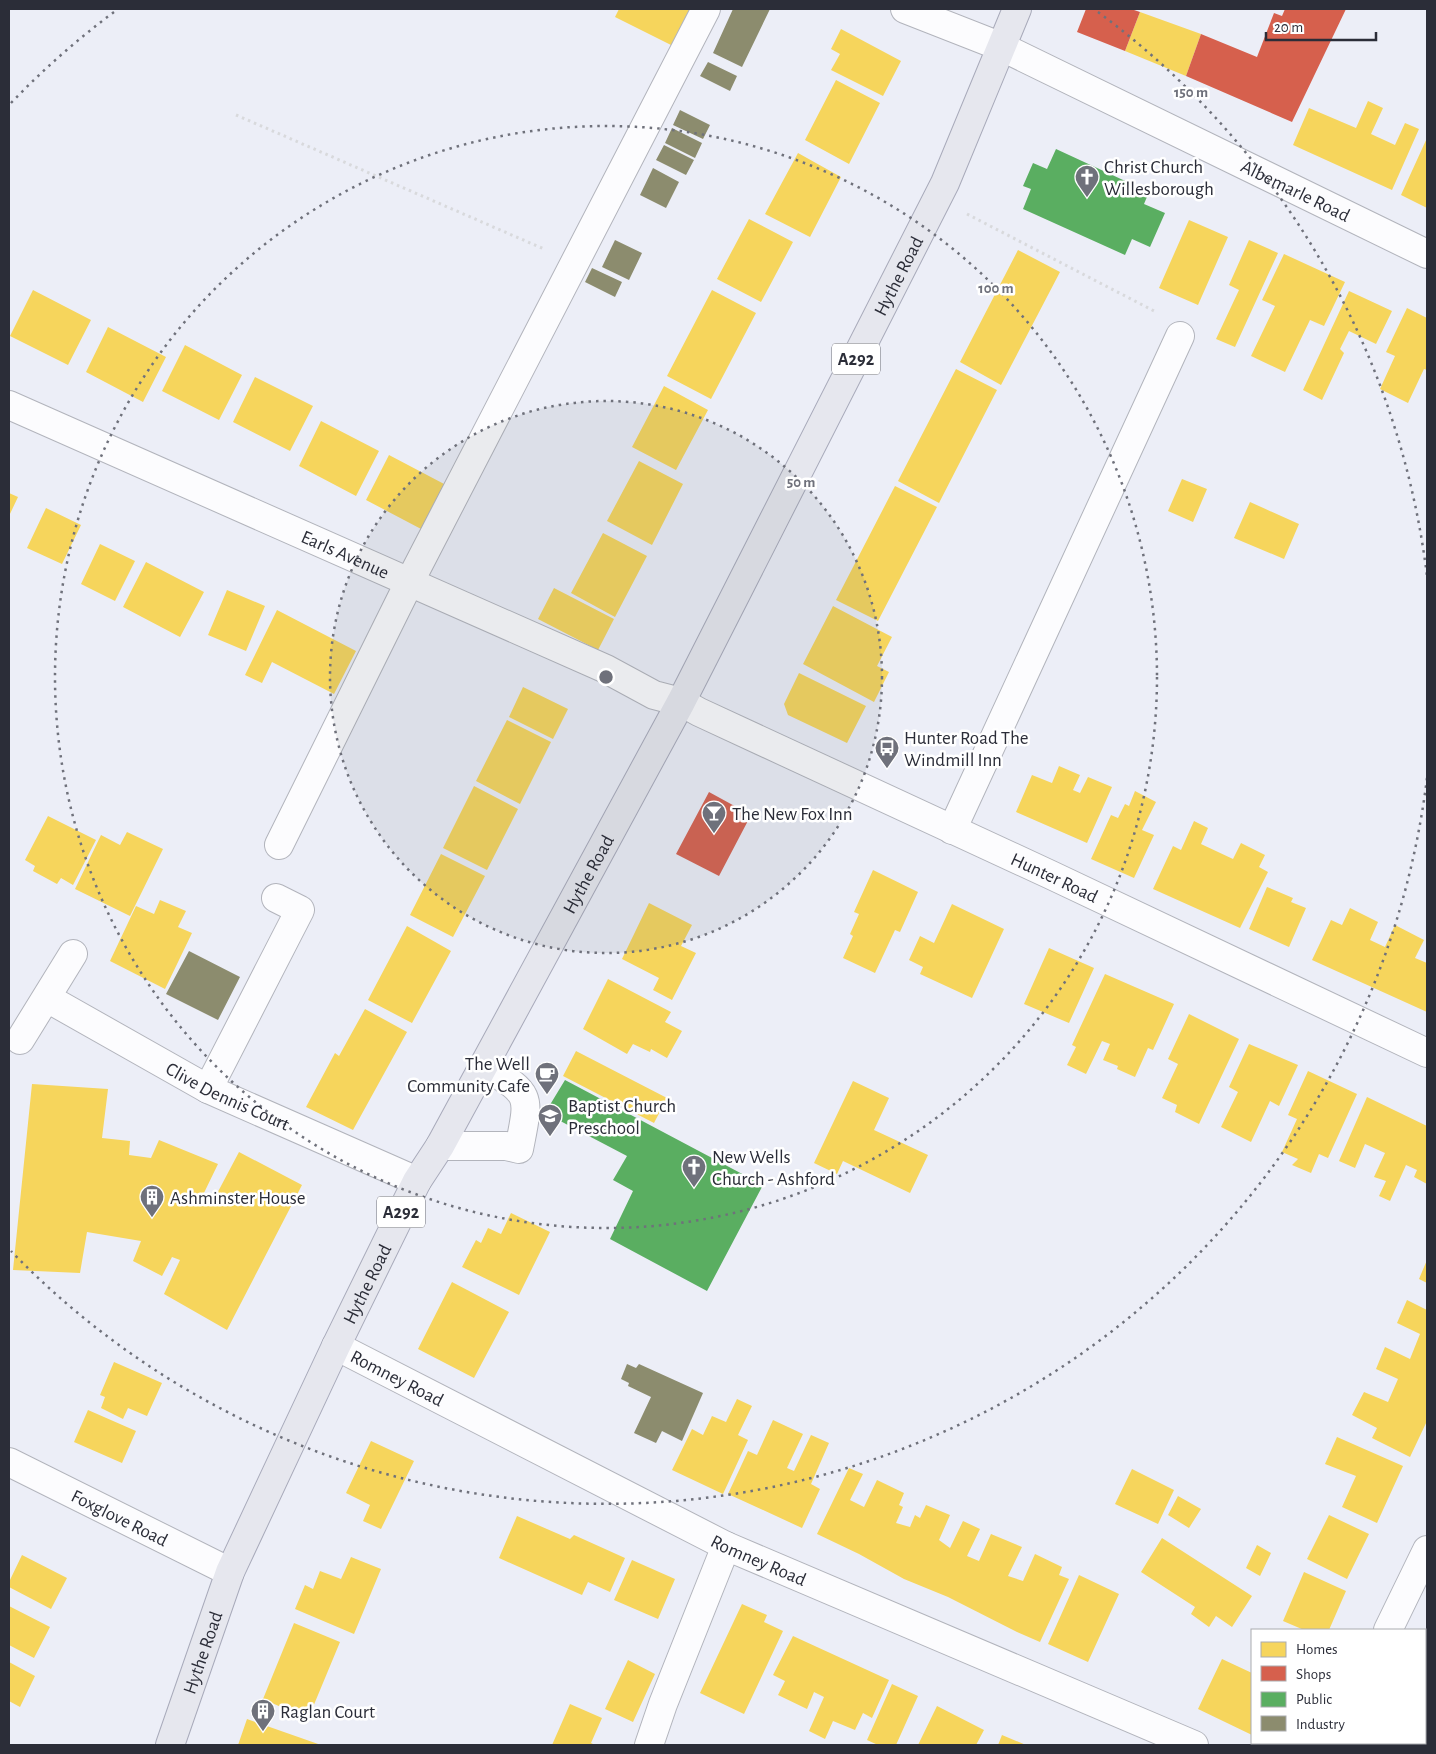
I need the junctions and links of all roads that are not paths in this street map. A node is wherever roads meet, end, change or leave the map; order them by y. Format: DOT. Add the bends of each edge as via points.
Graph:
graph roads {
  1 [pos="706,9"];
  2 [pos="905,9"];
  3 [pos="1016,9"];
  4 [pos="1002,47"];
  5 [pos="1427,254"];
  6 [pos="1180,336"];
  7 [pos="9,404"];
  8 [pos="409,583"];
  9 [pos="681,702"];
  10 [pos="952,830"];
  11 [pos="279,845"];
  12 [pos="276,898"];
  13 [pos="73,954"];
  14 [pos="46,998"];
  15 [pos="20,1040"];
  16 [pos="1427,1053"];
  17 [pos="484,1065"];
  18 [pos="208,1089"];
  19 [pos="440,1146"];
  20 [pos="417,1181"];
  21 [pos="336,1346"];
  22 [pos="9,1462"];
  23 [pos="726,1546"];
  24 [pos="1427,1550"];
  25 [pos="230,1572"];
  26 [pos="1388,1629"];
  27 [pos="170,1745"];
  28 [pos="649,1745"];
  29 [pos="1194,1745"];
  1 -- 8 [label="street"];
  2 -- 4 [label="street, Albemarle Road"];
  3 -- 4 [label="main road, Hythe Road / A292"];
  4 -- 5 [label="street, Albemarle Road"];
  4 -- 9 [label="main road, Hythe Road / A292" via="937,198"];
  6 -- 10 [label="street"];
  7 -- 8 [label="street, Earls Avenue"];
  8 -- 9 [label="street, Earls Avenue" via="606,669 654,695"];
  8 -- 11 [label="street"];
  9 -- 10 [label="street, Hunter Road"];
  9 -- 17 [label="main road, Hythe Road / A292"];
  10 -- 16 [label="street, Hunter Road"];
  12 -- 18 [label="street" via="300,910"];
  13 -- 14 [label="street"];
  14 -- 15 [label="street"];
  14 -- 18 [label="street, Clive Dennis Court"];
  17 -- 19 [label="main road, Hythe Road / A292"];
  17 -- 19 [label="street" via="517,1087 524,1096 527,1106 518,1149 506,1146"];
  18 -- 20 [label="street, Clive Dennis Court"];
  19 -- 20 [label="main road, Hythe Road / A292"];
  20 -- 21 [label="main road, Hythe Road / A292"];
  21 -- 23 [label="street, Romney Road"];
  21 -- 25 [label="main road, Hythe Road / A292"];
  22 -- 25 [label="street, Foxglove Road"];
  23 -- 28 [label="street"];
  23 -- 29 [label="street, Romney Road"];
  24 -- 26 [label="street"];
  25 -- 27 [label="main road, Hythe Road / A292"];
}
